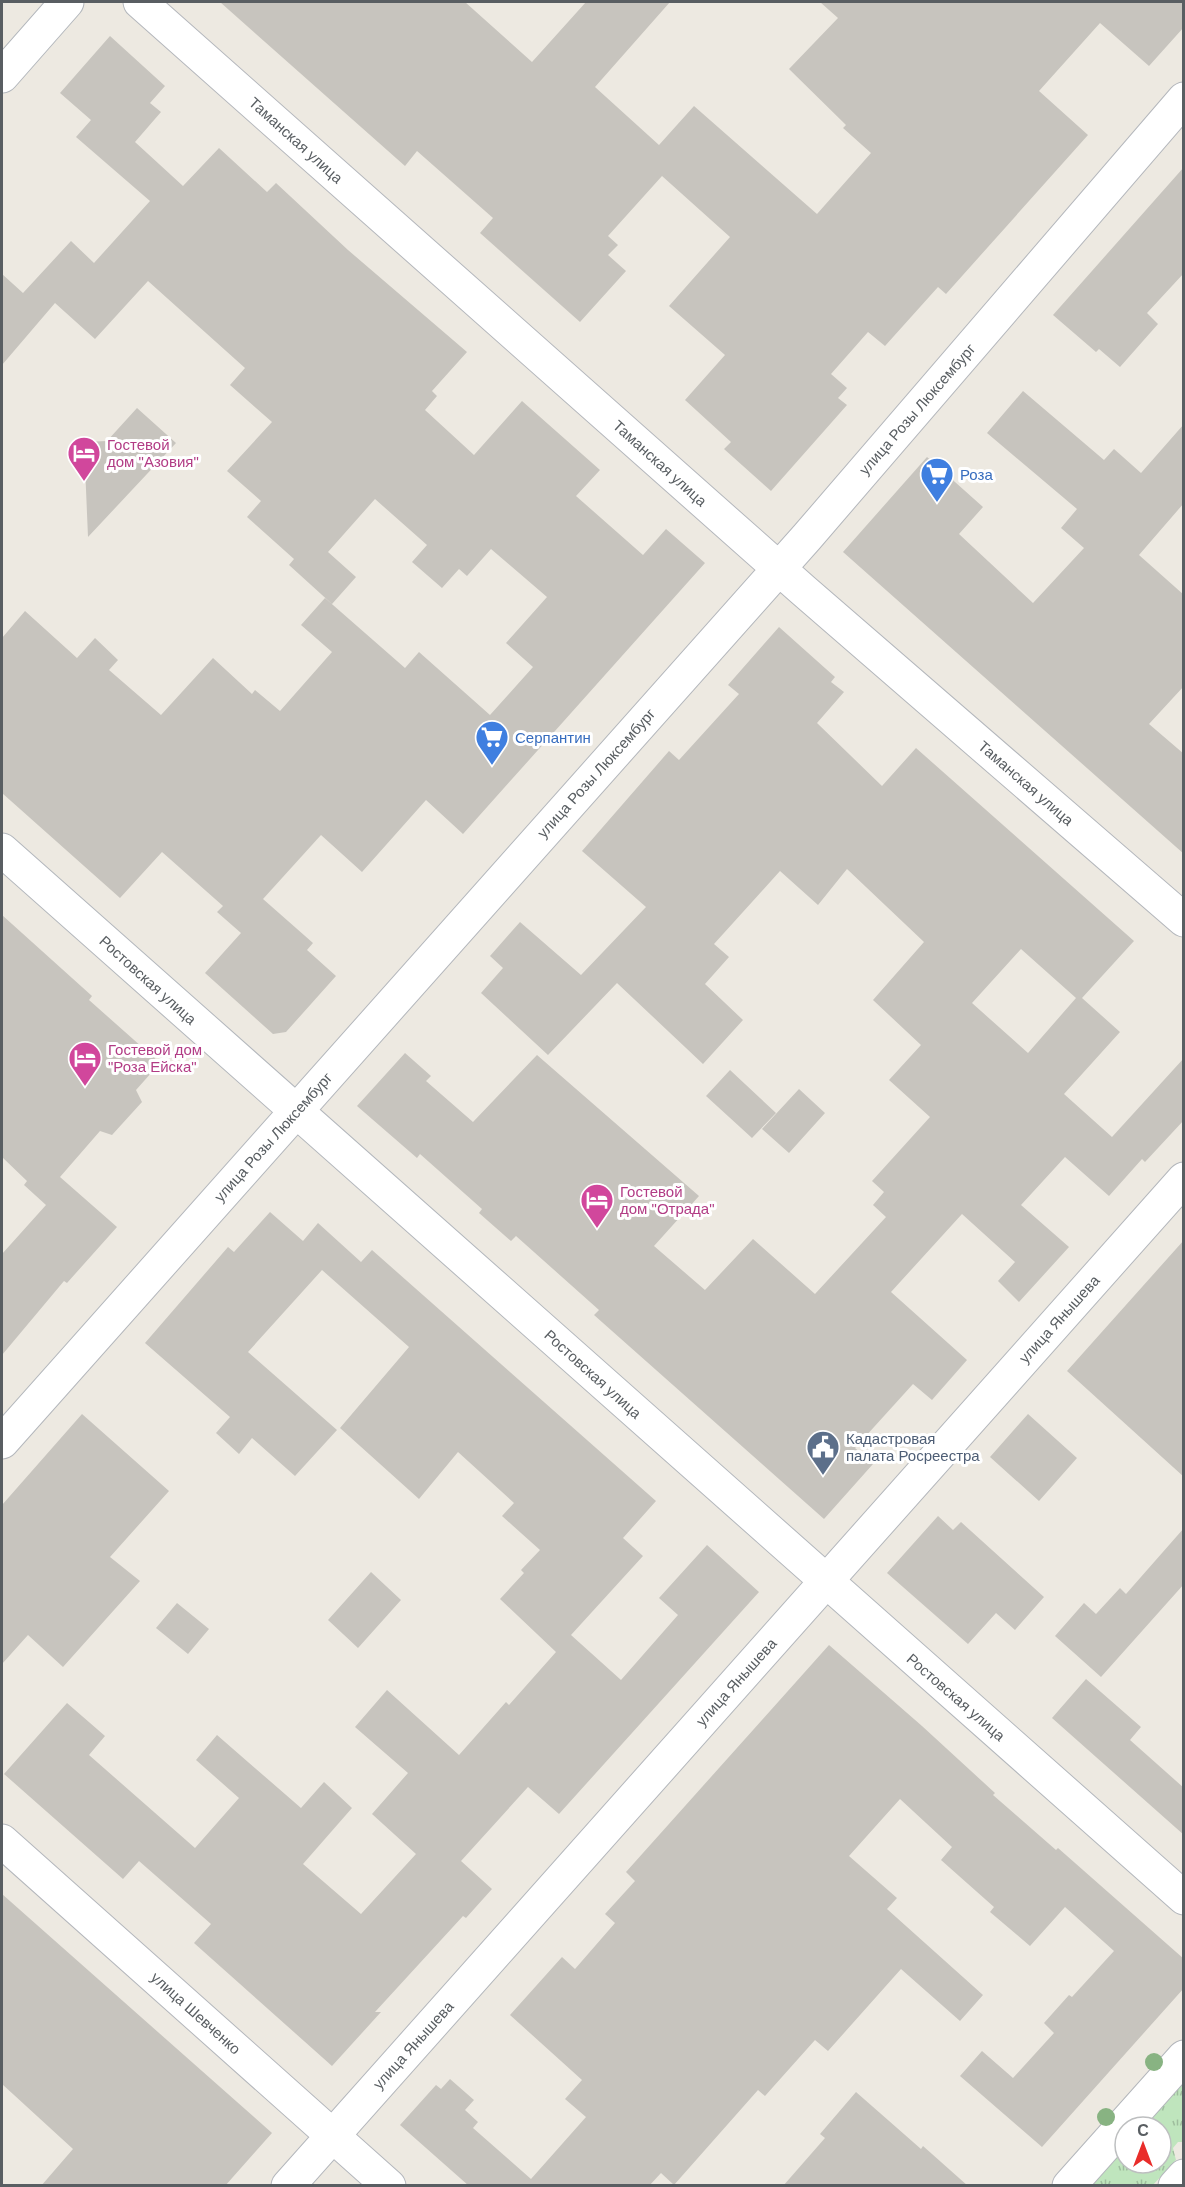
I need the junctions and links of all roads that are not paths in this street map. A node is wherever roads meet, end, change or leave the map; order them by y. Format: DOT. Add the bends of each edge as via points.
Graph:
graph roads {
  1 [pos="67,2"];
  2 [pos="140,2"];
  3 [pos="2,76"];
  4 [pos="1184,99"];
  5 [pos="779,568"];
  6 [pos="2,850"];
  7 [pos="1184,920"];
  8 [pos="296,1111"];
  9 [pos="1184,1179"];
  10 [pos="2,1442"];
  11 [pos="825,1582"];
  12 [pos="2,1841"];
  13 [pos="1184,1898"];
  14 [pos="1184,2057"];
  15 [pos="333,2135"];
  16 [pos="1184,2176"];
  17 [pos="288,2186"];
  18 [pos="389,2186"];
  19 [pos="1069,2186"];
  20 [pos="1175,2186"];
  1 -- 3 [label="street"];
  2 -- 5 [label="street, Таманская улица"];
  4 -- 5 [label="street, улица Розы Люксембург"];
  5 -- 7 [label="street, Таманская улица"];
  5 -- 8 [label="street, улица Розы Люксембург"];
  6 -- 8 [label="street, Ростовская улица"];
  8 -- 10 [label="street, улица Розы Люксембург"];
  8 -- 11 [label="street, Ростовская улица"];
  9 -- 11 [label="street, улица Янышева"];
  11 -- 13 [label="street, Ростовская улица"];
  11 -- 15 [label="street, улица Янышева"];
  12 -- 15 [label="street, улица Шевченко"];
  14 -- 19 [label="street"];
  15 -- 17 [label="street, улица Янышева"];
  15 -- 18 [label="street, улица Шевченко"];
  16 -- 20 [label="street"];
}
